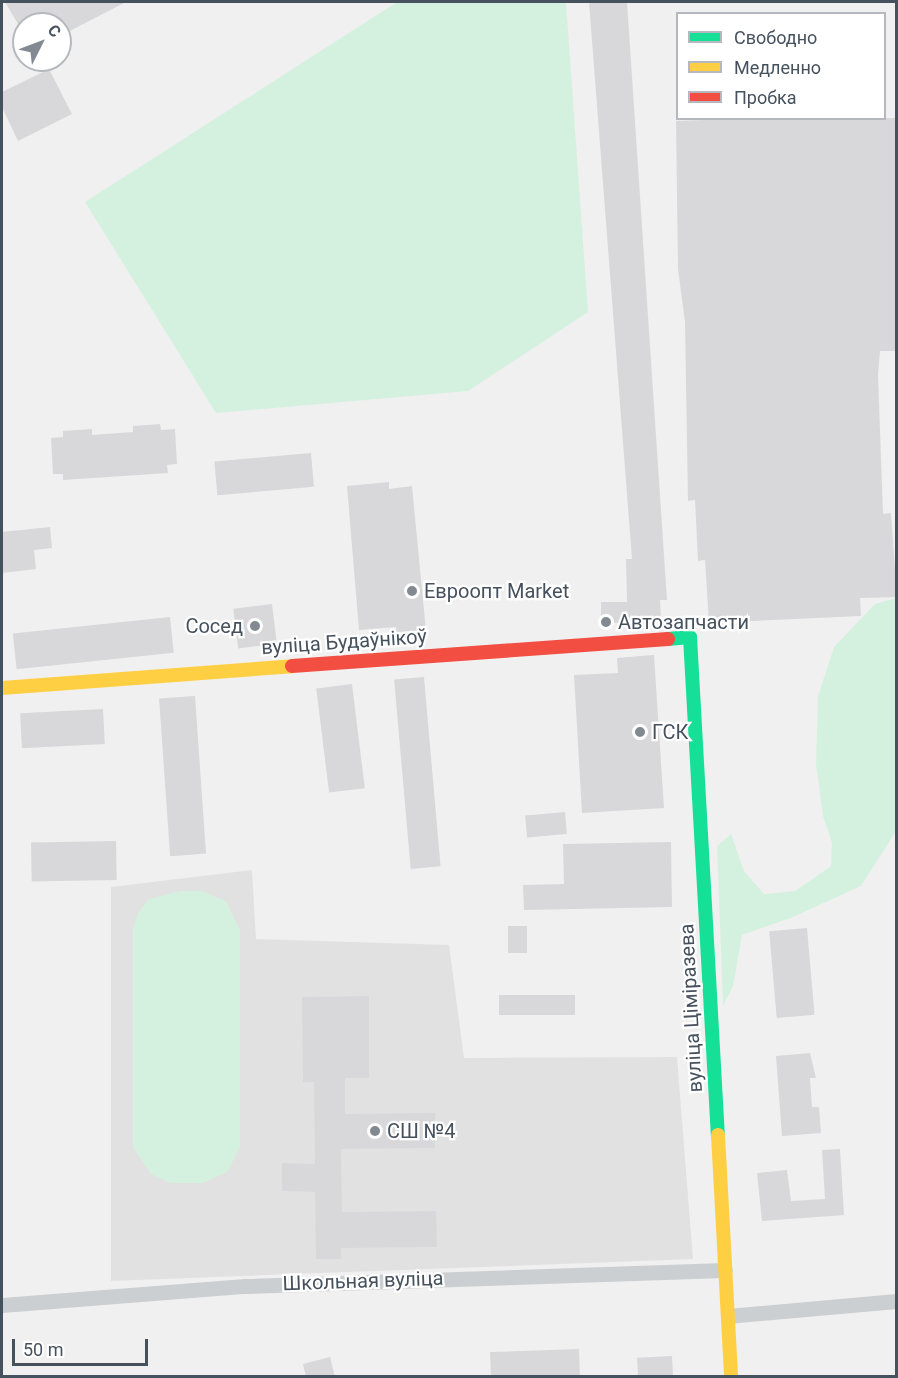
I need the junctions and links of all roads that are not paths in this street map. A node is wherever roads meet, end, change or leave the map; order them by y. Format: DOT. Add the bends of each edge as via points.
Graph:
graph roads {
  1 [pos="690,636"];
  2 [pos="2,688"];
  3 [pos="725,1270"];
  4 [pos="897,1301"];
  5 [pos="2,1305"];
  6 [pos="728,1316"];
  7 [pos="731,1377"];
  1 -- 2 [label="street, вуліца Будаўнікоў"];
  1 -- 3 [label="street, вуліца Ціміразева"];
  3 -- 5 [label="street, Школьная вуліца" via="245,1286"];
  3 -- 6 [label="street, вуліца Ціміразева"];
  4 -- 6 [label="street"];
  6 -- 7 [label="street, вуліца Ціміразева"];
}
